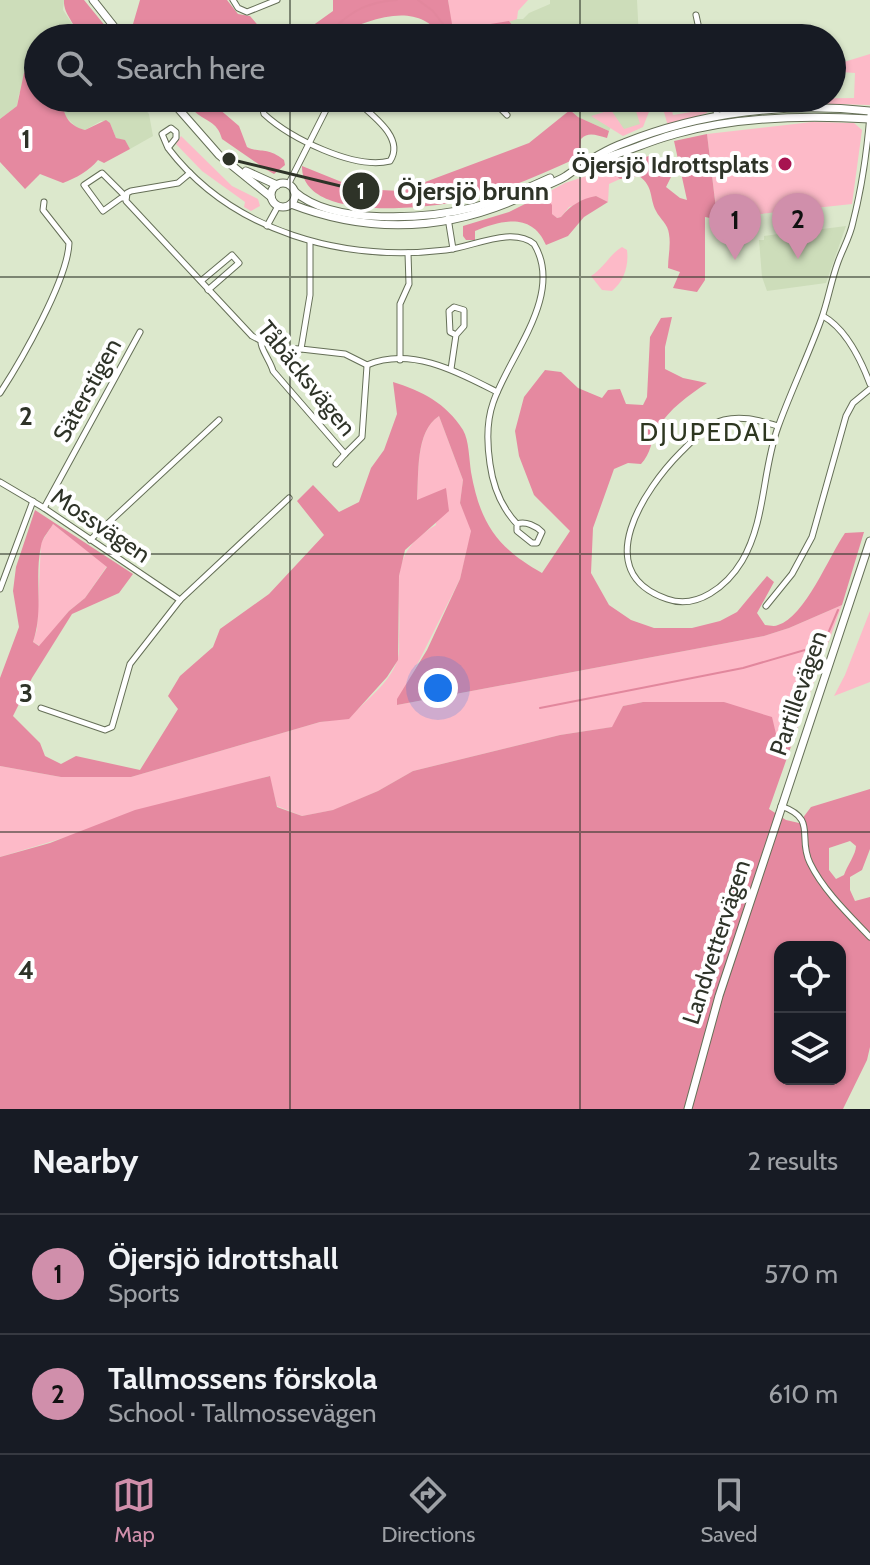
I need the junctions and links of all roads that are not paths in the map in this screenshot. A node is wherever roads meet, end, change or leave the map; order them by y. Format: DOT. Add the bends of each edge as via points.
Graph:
graph roads {
  1 [pos="93,0"];
  2 [pos="233,0"];
  3 [pos="277,0"];
  4 [pos="696,15"];
  5 [pos="112,24"];
  6 [pos="698,24"];
  7 [pos="182,112"];
  8 [pos="264,112"];
  9 [pos="323,112"];
  10 [pos="367,112"];
  11 [pos="504,112"];
  12 [pos="716,112"];
  13 [pos="507,115"];
  14 [pos="870,116"];
  15 [pos="717,121"];
  16 [pos="308,143"];
  17 [pos="168,148"];
  18 [pos="215,149"];
  19 [pos="571,171"];
  20 [pos="190,173"];
  21 [pos="277,185"];
  22 [pos="291,188"];
  23 [pos="125,197"];
  24 [pos="271,197"];
  25 [pos="44,202"];
  26 [pos="291,204"];
  27 [pos="278,206"];
  28 [pos="447,212"];
  29 [pos="448,222"];
  30 [pos="267,226"];
  31 [pos="310,242"];
  32 [pos="453,249"];
  33 [pos="408,253"];
  34 [pos="201,281"];
  35 [pos="208,290"];
  36 [pos="823,316"];
  37 [pos="140,332"];
  38 [pos="456,335"];
  39 [pos="261,342"];
  40 [pos="301,349"];
  41 [pos="400,360"];
  42 [pos="367,365"];
  43 [pos="451,369"];
  44 [pos="870,386"];
  45 [pos="497,392"];
  46 [pos="0,393"];
  47 [pos="219,420"];
  48 [pos="778,426"];
  49 [pos="345,454"];
  50 [pos="336,464"];
  51 [pos="0,482"];
  52 [pos="289,498"];
  53 [pos="33,501"];
  54 [pos="44,508"];
  55 [pos="517,524"];
  56 [pos="90,540"];
  57 [pos="870,541"];
  58 [pos="0,589"];
  59 [pos="180,600"];
  60 [pos="766,606"];
  61 [pos="41,708"];
  62 [pos="787,788"];
  63 [pos="781,806"];
  64 [pos="870,937"];
  65 [pos="688,1109"];
  1 -- 5 [label="street"];
  2 -- 3 [label="street" via="244,12"];
  4 -- 6 [label="street"];
  7 -- 18 [label="street"];
  8 -- 16 [label="street"];
  9 -- 16 [label="street"];
  10 -- 16 [label="street" via="393,138 395,148 387,162 353,158"];
  11 -- 13 [label="street"];
  12 -- 15 [label="street"];
  14 -- 15 [label="street"];
  14 -- 36 [label="street" via="853,223"];
  15 -- 19 [label="street"];
  16 -- 22 [label="street"];
  17 -- 20 [label="street"];
  18 -- 21 [label="street"];
  18 -- 24 [label="street"];
  19 -- 28 [label="street" via="475,207"];
  19 -- 29 [label="street" via="505,206"];
  20 -- 23 [label="street, Tåbäcksvägen" via="178,183 131,191"];
  20 -- 30 [label="street"];
  21 -- 22 [label="street"];
  21 -- 24 [label="street"];
  22 -- 26 [label="street"];
  22 -- 28 [label="street" via="323,207 354,213 400,217"];
  23 -- 23 [label="street, Tåbäcksvägen" via="102,173 84,185 103,211"];
  23 -- 34 [label="street, Tåbäcksvägen"];
  24 -- 27 [label="street"];
  25 -- 46 [label="street" via="43,210 69,243 68,257 40,322"];
  26 -- 27 [label="street"];
  26 -- 29 [label="street" via="372,223"];
  27 -- 30 [label="street"];
  28 -- 29 [label="street"];
  29 -- 32 [label="street"];
  30 -- 31 [label="street"];
  31 -- 33 [label="street" via="354,251"];
  31 -- 40 [label="street" via="310,304"];
  32 -- 33 [label="street"];
  32 -- 45 [label="street" via="520,236 534,244 540,258 538,304"];
  33 -- 41 [label="street" via="409,284 400,304"];
  34 -- 35 [label="street, Tåbäcksvägen"];
  34 -- 35 [label="street" via="232,255 239,263"];
  35 -- 39 [label="street, Tåbäcksvägen"];
  36 -- 44 [label="street" via="839,327"];
  36 -- 48 [label="street"];
  37 -- 54 [label="street, Säterstigen"];
  38 -- 38 [label="street" via="464,326 460,307 452,307 448,314 449,330"];
  38 -- 43 [label="street"];
  39 -- 40 [label="street"];
  39 -- 49 [label="street, Tåbäcksvägen" via="273,371"];
  40 -- 42 [label="street" via="345,354"];
  41 -- 42 [label="street" via="386,358"];
  41 -- 43 [label="street"];
  42 -- 49 [label="street, Tåbäcksvägen" via="362,437"];
  43 -- 45 [label="street"];
  44 -- 60 [label="street" via="846,416 812,537"];
  45 -- 55 [label="street" via="488,452 499,497"];
  47 -- 56 [label="street"];
  48 -- 48 [label="street" via="755,531 733,573 713,593 688,602 671,601 647,589 632,569 628,535 641,501 663,470 720,421 751,419"];
  49 -- 50 [label="street, Tåbäcksvägen"];
  51 -- 53 [label="street, Mossvägen"];
  52 -- 59 [label="street"];
  53 -- 54 [label="street, Mossvägen"];
  53 -- 58 [label="street"];
  54 -- 56 [label="street, Mossvägen"];
  55 -- 55 [label="street" via="539,529 541,539 532,543 517,531"];
  56 -- 59 [label="street, Mossvägen"];
  57 -- 62 [label="street, Partillevägen"];
  59 -- 61 [label="street" via="130,664 112,727 105,730"];
  62 -- 63 [label="street, Landvettervägen"];
  63 -- 64 [label="street" via="802,818 810,864"];
  63 -- 65 [label="street, Landvettervägen"];
}
